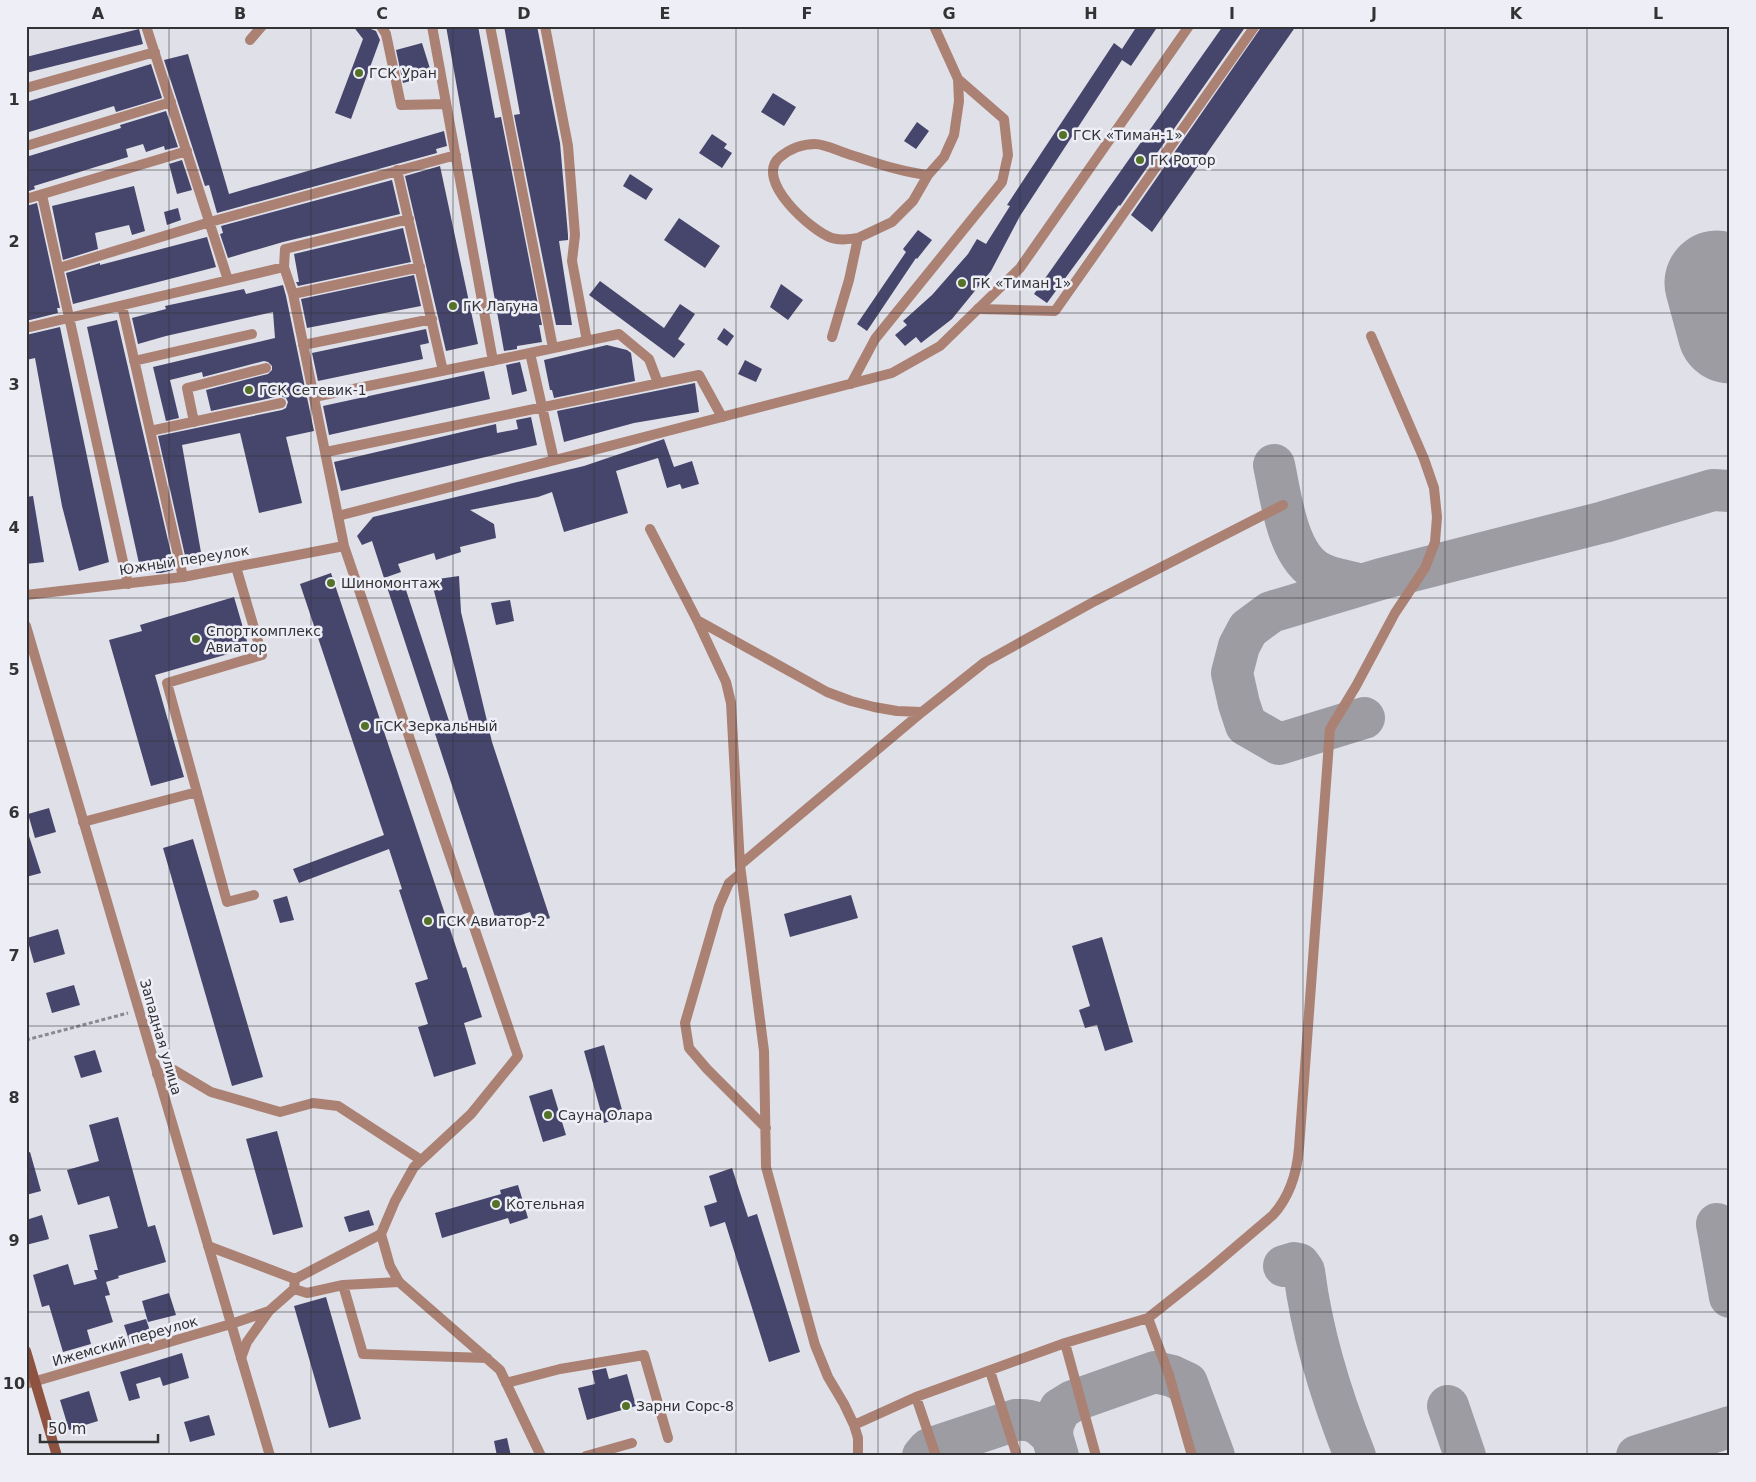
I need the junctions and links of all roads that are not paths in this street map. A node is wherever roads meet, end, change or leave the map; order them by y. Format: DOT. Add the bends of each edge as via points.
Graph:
graph roads {
  1 [pos="146,26"];
  2 [pos="262,26"];
  3 [pos="381,26"];
  4 [pos="432,26"];
  5 [pos="490,26"];
  6 [pos="545,26"];
  7 [pos="934,26"];
  8 [pos="1189,26"];
  9 [pos="1255,26"];
  10 [pos="250,40"];
  11 [pos="155,52"];
  12 [pos="958,79"];
  13 [pos="26,88"];
  14 [pos="171,102"];
  15 [pos="446,104"];
  16 [pos="26,146"];
  17 [pos="187,151"];
  18 [pos="456,154"];
  19 [pos="397,170"];
  20 [pos="928,175"];
  21 [pos="42,194"];
  22 [pos="26,199"];
  23 [pos="409,219"];
  24 [pos="210,222"];
  25 [pos="858,238"];
  26 [pos="420,267"];
  27 [pos="59,268"];
  28 [pos="284,268"];
  29 [pos="228,280"];
  30 [pos="293,294"];
  31 [pos="122,306"];
  32 [pos="978,310"];
  33 [pos="70,318"];
  34 [pos="432,319"];
  35 [pos="26,328"];
  36 [pos="252,334"];
  37 [pos="1371,336"];
  38 [pos="832,337"];
  39 [pos="587,341"];
  40 [pos="303,345"];
  41 [pos="553,348"];
  42 [pos="530,353"];
  43 [pos="134,361"];
  44 [pos="493,361"];
  45 [pos="266,368"];
  46 [pos="443,371"];
  47 [pos="658,383"];
  48 [pos="851,384"];
  49 [pos="314,397"];
  50 [pos="281,403"];
  51 [pos="542,407"];
  52 [pos="722,417"];
  53 [pos="194,422"];
  54 [pos="150,431"];
  55 [pos="326,452"];
  56 [pos="554,460"];
  57 [pos="1283,505"];
  58 [pos="338,516"];
  59 [pos="650,529"];
  60 [pos="344,546"];
  61 [pos="236,567"];
  62 [pos="183,577"];
  63 [pos="128,584"];
  64 [pos="26,595"];
  65 [pos="698,620"];
  66 [pos="26,626"];
  67 [pos="922,712"];
  68 [pos="197,792"];
  69 [pos="83,822"];
  70 [pos="740,869"];
  71 [pos="254,894"];
  72 [pos="157,1074"];
  73 [pos="766,1128"];
  74 [pos="421,1160"];
  75 [pos="381,1234"];
  76 [pos="208,1246"];
  77 [pos="399,1282"];
  78 [pos="294,1284"];
  79 [pos="343,1285"];
  80 [pos="269,1311"];
  81 [pos="1148,1318"];
  82 [pos="231,1324"];
  83 [pos="1065,1343"];
  84 [pos="26,1351"];
  85 [pos="241,1358"];
  86 [pos="487,1358"];
  87 [pos="990,1371"];
  88 [pos="30,1383"];
  89 [pos="506,1383"];
  90 [pos="916,1398"];
  91 [pos="854,1425"];
  92 [pos="668,1438"];
  93 [pos="632,1443"];
  94 [pos="56,1456"];
  95 [pos="270,1456"];
  96 [pos="541,1456"];
  97 [pos="586,1456"];
  98 [pos="858,1456"];
  99 [pos="936,1456"];
  100 [pos="1017,1456"];
  101 [pos="1096,1456"];
  102 [pos="1192,1456"];
  1 -- 11 [label="street"];
  2 -- 10 [label="street"];
  3 -- 15 [label="street" via="386,34 401,105"];
  4 -- 15 [label="street"];
  5 -- 41 [label="street"];
  6 -- 39 [label="street" via="568,146 575,234 572,262"];
  7 -- 12 [label="street"];
  8 -- 32 [label="street" via="1020,268"];
  9 -- 32 [label="street" via="1055,311"];
  11 -- 13 [label="street"];
  11 -- 14 [label="street"];
  12 -- 20 [label="street" via="959,101 954,135 944,157"];
  12 -- 48 [label="street" via="1004,119 1008,155 1002,182 875,340"];
  14 -- 16 [label="street"];
  14 -- 17 [label="street"];
  15 -- 18 [label="street"];
  17 -- 21 [label="street"];
  17 -- 24 [label="street"];
  18 -- 19 [label="street"];
  18 -- 44 [label="street"];
  19 -- 23 [label="street"];
  19 -- 24 [label="street"];
  20 -- 25 [label="street" via="914,201 892,222"];
  20 -- 25 [label="street" via="908,173 817,144 796,146 778,158 772,174 777,190 808,225 841,241"];
  21 -- 22 [label="street"];
  21 -- 27 [label="street"];
  23 -- 26 [label="street"];
  23 -- 28 [label="street" via="285,250"];
  24 -- 27 [label="street"];
  24 -- 29 [label="street"];
  25 -- 38 [label="street" via="850,280"];
  26 -- 30 [label="street"];
  26 -- 34 [label="street"];
  27 -- 33 [label="street"];
  28 -- 29 [label="street"];
  28 -- 30 [label="street"];
  29 -- 31 [label="street"];
  30 -- 40 [label="street"];
  31 -- 33 [label="street"];
  31 -- 43 [label="street"];
  32 -- 48 [label="street" via="940,346 892,373"];
  33 -- 35 [label="street"];
  33 -- 63 [label="street"];
  34 -- 40 [label="street"];
  34 -- 46 [label="street"];
  36 -- 43 [label="street"];
  37 -- 81 [label="street" via="1434,488 1435,542 1425,568 1330,729 1297,1166 1286,1197 1273,1215"];
  39 -- 41 [label="street"];
  39 -- 47 [label="street" via="619,334 649,359"];
  40 -- 49 [label="street"];
  41 -- 42 [label="street"];
  42 -- 44 [label="street"];
  42 -- 51 [label="street"];
  43 -- 54 [label="street"];
  44 -- 46 [label="street"];
  45 -- 53 [label="street" via="186,388"];
  46 -- 49 [label="street"];
  47 -- 51 [label="street"];
  47 -- 52 [label="street" via="700,375"];
  48 -- 52 [label="street"];
  49 -- 55 [label="street"];
  50 -- 53 [label="street"];
  51 -- 55 [label="street"];
  51 -- 56 [label="street"];
  52 -- 56 [label="street"];
  53 -- 54 [label="street"];
  54 -- 62 [label="street"];
  55 -- 58 [label="street"];
  56 -- 58 [label="street"];
  57 -- 67 [label="street" via="1095,601 985,662"];
  58 -- 60 [label="street"];
  59 -- 65 [label="street"];
  60 -- 61 [label="street, Южный переулок"];
  60 -- 74 [label="street" via="518,1056 471,1114"];
  61 -- 62 [label="street, Южный переулок"];
  61 -- 68 [label="street" via="262,655 167,683"];
  62 -- 63 [label="street, Южный переулок"];
  63 -- 64 [label="street, Южный переулок"];
  65 -- 67 [label="street" via="827,692 874,707"];
  65 -- 70 [label="street" via="726,682 731,703"];
  66 -- 69 [label="street, Западная улица"];
  67 -- 70 [label="street"];
  68 -- 69 [label="street"];
  68 -- 71 [label="street" via="227,902"];
  69 -- 72 [label="street, Западная улица"];
  70 -- 73 [label="street" via="764,1051"];
  70 -- 73 [label="street" via="719,906 685,1023 689,1048"];
  72 -- 74 [label="street" via="174,1070 211,1092 280,1112 314,1103 338,1106"];
  72 -- 76 [label="street, Западная улица"];
  73 -- 91 [label="street" via="768,1176 815,1345"];
  74 -- 75 [label="street" via="395,1201"];
  75 -- 77 [label="street" via="390,1266"];
  75 -- 78 [label="street"];
  76 -- 78 [label="street"];
  76 -- 82 [label="street, Западная улица"];
  77 -- 79 [label="street"];
  77 -- 86 [label="street"];
  78 -- 79 [label="street" via="307,1293"];
  78 -- 80 [label="street"];
  79 -- 86 [label="street" via="364,1354"];
  80 -- 82 [label="street, Ижемский переулок"];
  80 -- 85 [label="street" via="247,1342"];
  81 -- 83 [label="street"];
  81 -- 102 [label="street" via="1169,1375"];
  82 -- 85 [label="street, Западная улица"];
  82 -- 88 [label="street, Ижемский переулок"];
  83 -- 87 [label="street"];
  83 -- 101 [label="street"];
  84 -- 88 [label="street"];
  85 -- 95 [label="street, Западная улица"];
  86 -- 89 [label="street" via="500,1370"];
  87 -- 90 [label="street"];
  87 -- 100 [label="street"];
  88 -- 94 [label="street"];
  89 -- 92 [label="street" via="560,1369 644,1355"];
  89 -- 96 [label="street"];
  90 -- 91 [label="street"];
  90 -- 99 [label="street"];
  91 -- 98 [label="street"];
  93 -- 97 [label="street"];
}
